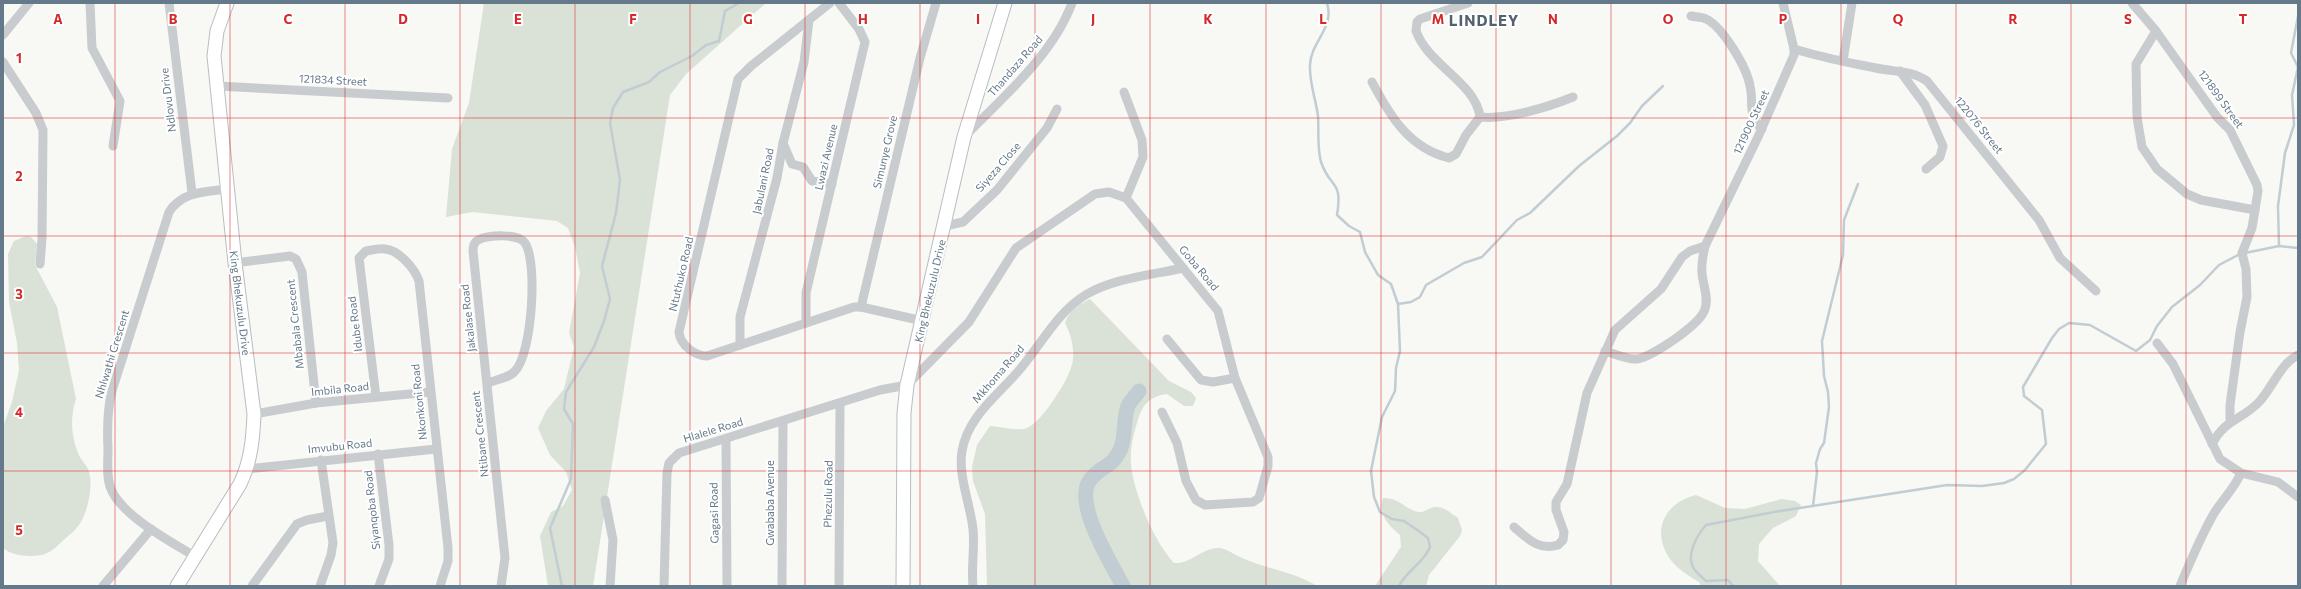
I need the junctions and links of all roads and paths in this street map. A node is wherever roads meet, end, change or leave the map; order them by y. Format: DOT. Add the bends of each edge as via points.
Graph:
graph roads {
  1 [pos="29,3"];
  2 [pos="90,3"];
  3 [pos="169,3"];
  4 [pos="227,3"];
  5 [pos="830,3"];
  6 [pos="839,3"];
  7 [pos="936,3"];
  8 [pos="1072,3"];
  9 [pos="1468,3"];
  10 [pos="1783,3"];
  11 [pos="1852,3"];
  12 [pos="2132,3"];
  13 [pos="1003,4"];
  14 [pos="1691,16"];
  15 [pos="809,20"];
  16 [pos="2156,31"];
  17 [pos="3,35"];
  18 [pos="1794,49"];
  19 [pos="1843,61"];
  20 [pos="3,62"];
  21 [pos="1900,71"];
  22 [pos="1372,82"];
  23 [pos="217,86"];
  24 [pos="1124,92"];
  25 [pos="1573,97"];
  26 [pos="448,98"];
  27 [pos="1058,109"];
  28 [pos="1480,117"];
  29 [pos="1762,129"];
  30 [pos="964,137"];
  31 [pos="783,143"];
  32 [pos="113,146"];
  33 [pos="1926,169"];
  34 [pos="832,184"];
  35 [pos="227,189"];
  36 [pos="192,193"];
  37 [pos="1126,198"];
  38 [pos="2255,210"];
  39 [pos="945,226"];
  40 [pos="1705,246"];
  41 [pos="366,251"];
  42 [pos="473,251"];
  43 [pos="234,263"];
  44 [pos="40,264"];
  45 [pos="1184,268"];
  46 [pos="2096,291"];
  47 [pos="861,307"];
  48 [pos="923,321"];
  49 [pos="806,323"];
  50 [pos="1168,340"];
  51 [pos="2157,343"];
  52 [pos="740,345"];
  53 [pos="1605,351"];
  54 [pos="2298,355"];
  55 [pos="1235,378"];
  56 [pos="487,383"];
  57 [pos="907,385"];
  58 [pos="430,392"];
  59 [pos="376,397"];
  60 [pos="316,403"];
  61 [pos="840,403"];
  62 [pos="1162,412"];
  63 [pos="254,414"];
  64 [pos="783,421"];
  65 [pos="2230,421"];
  66 [pos="726,440"];
  67 [pos="2212,444"];
  68 [pos="436,449"];
  69 [pos="378,454"];
  70 [pos="321,460"];
  71 [pos="247,469"];
  72 [pos="2241,473"];
  73 [pos="2298,497"];
  74 [pos="605,500"];
  75 [pos="328,516"];
  76 [pos="1514,527"];
  77 [pos="151,529"];
  78 [pos="194,556"];
  79 [pos="103,586"];
  80 [pos="177,586"];
  81 [pos="252,586"];
  82 [pos="320,586"];
  83 [pos="379,586"];
  84 [pos="440,586"];
  85 [pos="501,586"];
  86 [pos="610,586"];
  87 [pos="664,586"];
  88 [pos="727,586"];
  89 [pos="782,586"];
  90 [pos="839,586"];
  91 [pos="903,586"];
  92 [pos="973,586"];
  93 [pos="2180,586"];
  1 -- 17 [label="street"];
  2 -- 32 [label="street" via="92,48 120,101"];
  3 -- 36 [label="street, Ndlovu Drive"];
  4 -- 23 [label="street, King Bhekuzulu Drive" via="217,31 214,50"];
  5 -- 15 [label="street, Ntuthuko Road"];
  6 -- 34 [label="street, Lwazi Avenue" via="859,29 865,42"];
  7 -- 47 [label="street, Simunye Grove" via="920,58"];
  8 -- 30 [label="street, Thandaza Road" via="1065,22 1052,42 994,109"];
  9 -- 28 [label="street" via="1420,19 1416,31 1438,63 1471,96"];
  10 -- 18 [label="street, 121900 Street"];
  11 -- 19 [label="street"];
  12 -- 16 [label="street, 121899 Street"];
  13 -- 30 [label="street, King Bhekuzulu Drive"];
  14 -- 29 [label="street" via="1706,19 1725,37 1747,76 1751,86 1753,118"];
  15 -- 31 [label="street, Jabulani Road" via="804,62"];
  15 -- 52 [label="street, Ntuthuko Road" via="738,79 679,332 683,343 703,356"];
  16 -- 38 [label="street, 121899 Street" via="2217,117 2233,135 2257,185"];
  16 -- 38 [label="street" via="2136,64 2137,117 2142,147 2157,169 2187,194 2201,200"];
  18 -- 19 [label="street, 122076 Street"];
  18 -- 29 [label="street, 121900 Street" via="1793,58"];
  19 -- 21 [label="street, 122076 Street"];
  20 -- 44 [label="street" via="36,113 43,130"];
  21 -- 33 [label="street" via="1925,106 1943,146 1940,156"];
  21 -- 46 [label="street, 122076 Street" via="1918,76 1930,84 2036,215 2060,258"];
  22 -- 28 [label="street" via="1402,132 1419,146 1441,156 1449,158 1456,154"];
  23 -- 26 [label="street, 121834 Street"];
  23 -- 35 [label="street, King Bhekuzulu Drive"];
  24 -- 37 [label="street" via="1142,140 1143,157"];
  25 -- 28 [label="street" via="1556,104 1494,118"];
  27 -- 39 [label="street, Siyeza Close" via="1047,128 997,190 963,222"];
  29 -- 40 [label="street, 121900 Street"];
  30 -- 39 [label="street, King Bhekuzulu Drive"];
  31 -- 34 [label="street" via="792,164 803,167 812,181"];
  31 -- 52 [label="street, Jabulani Road" via="777,178 740,317"];
  34 -- 49 [label="street, Lwazi Avenue" via="806,293"];
  35 -- 36 [label="street, Nhlwathi Crescent"];
  35 -- 43 [label="street, King Bhekuzulu Drive"];
  36 -- 77 [label="street, Nhlwathi Crescent" via="176,202 166,218 112,391 107,416 110,487 120,504"];
  37 -- 45 [label="street, Goba Road"];
  37 -- 57 [label="street" via="1109,192 1091,196 1020,244 969,322"];
  38 -- 65 [label="street, 121899 Street" via="2252,228 2242,253 2246,269 2246,305 2240,332"];
  39 -- 48 [label="street, King Bhekuzulu Drive"];
  40 -- 53 [label="street" via="1682,257 1661,289 1616,327"];
  40 -- 53 [label="street, 121900 Street" via="1702,266 1706,307 1693,326 1652,354 1638,359"];
  41 -- 58 [label="street, Nkonkoni Road" via="389,250 402,258 416,275"];
  41 -- 59 [label="street, Idube Road" via="359,258"];
  42 -- 56 [label="street, Jakalase Road"];
  42 -- 56 [label="street, Ntibane Crescent" via="474,244 479,240 512,236 524,241 529,252 532,310 523,355 513,373"];
  43 -- 60 [label="street, Mbabala Crescent" via="290,256 296,259 302,272"];
  43 -- 63 [label="street, King Bhekuzulu Drive"];
  45 -- 55 [label="street, Goba Road" via="1219,315"];
  45 -- 92 [label="street, Mkhoma Road" via="1114,284 1081,298 1048,330 1021,369 977,416 967,435 962,455 963,479 973,536"];
  47 -- 48 [label="street, Ntuthuko Road"];
  47 -- 49 [label="street, Ntuthuko Road"];
  48 -- 57 [label="street, King Bhekuzulu Drive"];
  49 -- 52 [label="street, Ntuthuko Road"];
  50 -- 55 [label="street" via="1201,380 1218,382"];
  51 -- 67 [label="street" via="2173,364"];
  53 -- 76 [label="street" via="1582,406 1567,484 1556,506 1564,540 1558,545 1542,546 1532,542"];
  54 -- 65 [label="street" via="2284,368 2260,401 2249,411"];
  55 -- 62 [label="street, Goba Road" via="1269,460 1261,496 1253,502 1205,505 1196,500 1186,481 1177,443"];
  56 -- 85 [label="street, Ntibane Crescent" via="505,558"];
  57 -- 61 [label="street, Hlalele Road" via="880,390"];
  57 -- 91 [label="street, King Bhekuzulu Drive" via="904,413"];
  58 -- 59 [label="street, Imbila Road"];
  58 -- 68 [label="street, Nkonkoni Road"];
  59 -- 60 [label="street, Imbila Road"];
  60 -- 63 [label="street, Imbila Road"];
  61 -- 64 [label="street, Hlalele Road"];
  61 -- 90 [label="street, Phezulu Road"];
  63 -- 71 [label="street, King Bhekuzulu Drive"];
  64 -- 66 [label="street, Hlalele Road"];
  64 -- 89 [label="street, Gwababa Avenue"];
  65 -- 67 [label="street" via="2217,434"];
  66 -- 87 [label="street, Hlalele Road" via="680,453 668,466"];
  66 -- 88 [label="street, Gagasi Road"];
  67 -- 72 [label="street" via="2220,459"];
  68 -- 69 [label="street, Imvubu Road"];
  68 -- 84 [label="street, Nkonkoni Road" via="448,548 448,561"];
  69 -- 70 [label="street, Imvubu Road"];
  69 -- 83 [label="street, Siyanqoba Road" via="389,545 389,559"];
  70 -- 71 [label="street, Imvubu Road"];
  70 -- 75 [label="street"];
  71 -- 78 [label="street, King Bhekuzulu Drive" via="233,496"];
  72 -- 73 [label="street" via="2278,482"];
  72 -- 93 [label="street" via="2206,528"];
  74 -- 86 [label="street" via="613,540"];
  75 -- 81 [label="street" via="297,524"];
  75 -- 82 [label="street" via="333,548"];
  77 -- 78 [label="street, Nhlwathi Crescent"];
  77 -- 79 [label="street"];
  78 -- 80 [label="street, King Bhekuzulu Drive"];
}
